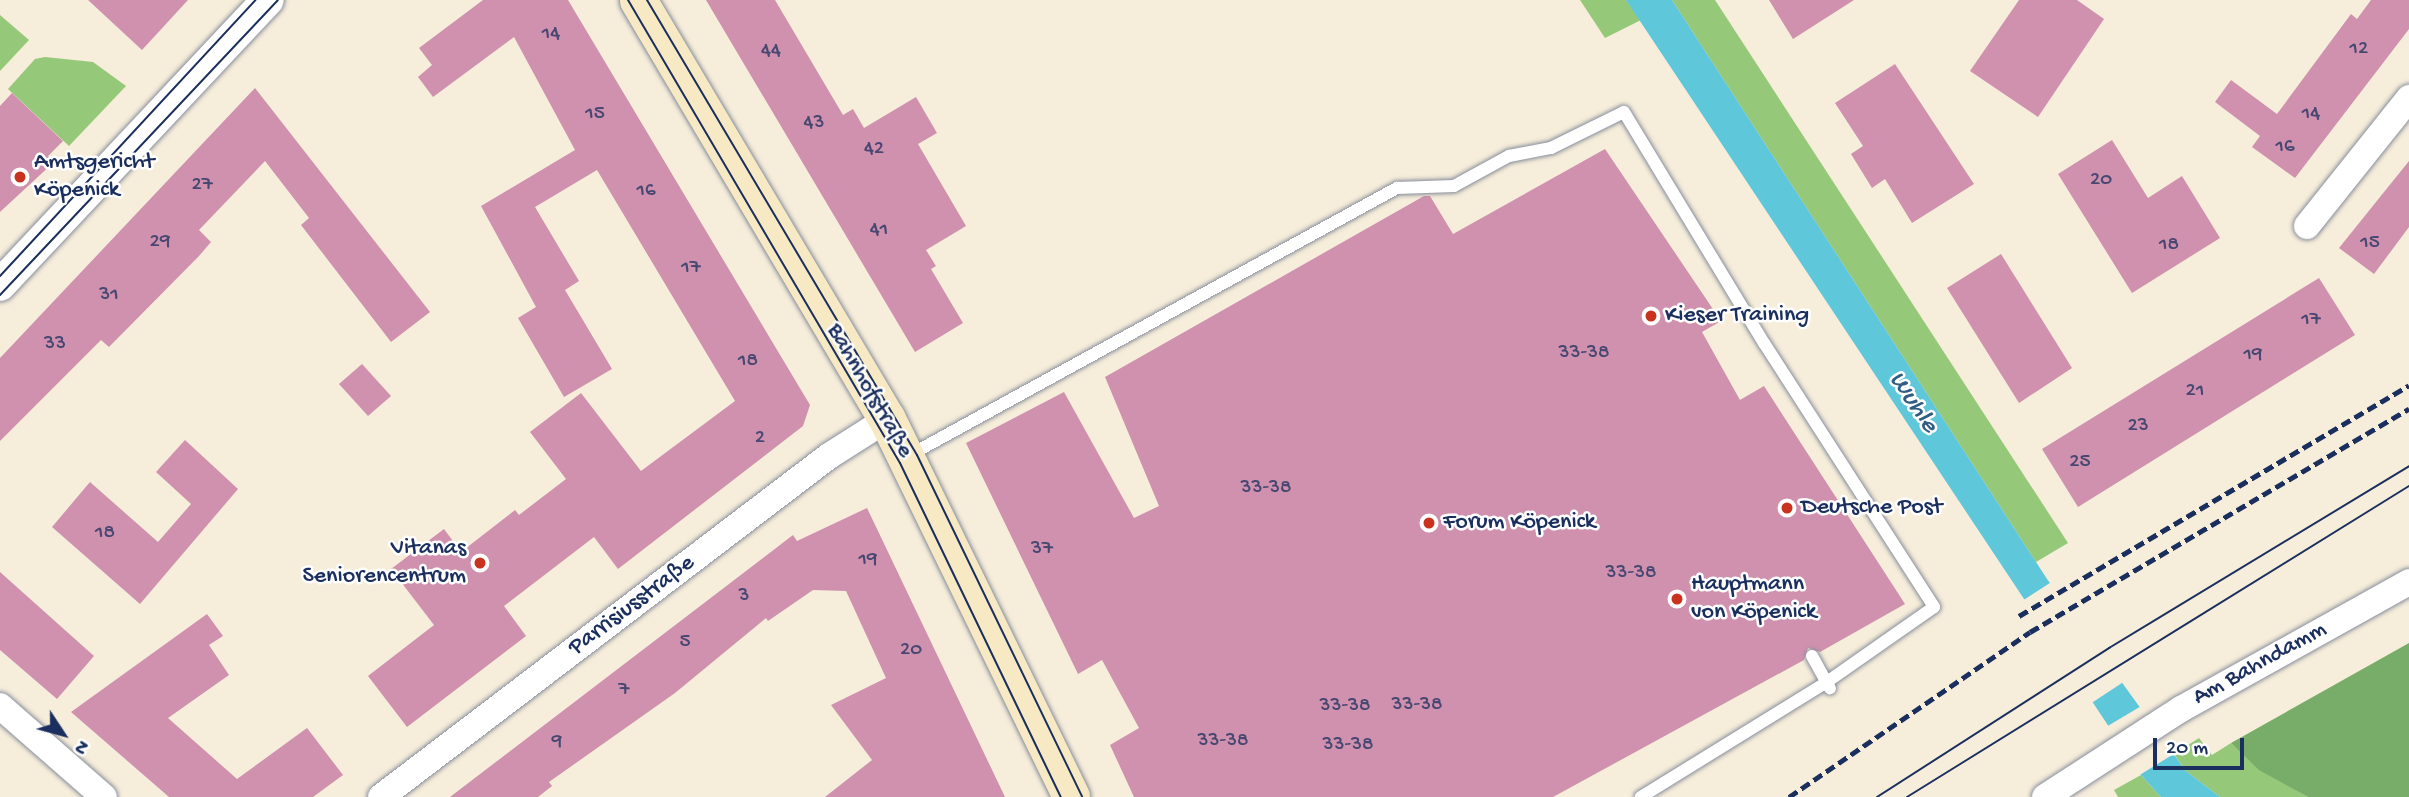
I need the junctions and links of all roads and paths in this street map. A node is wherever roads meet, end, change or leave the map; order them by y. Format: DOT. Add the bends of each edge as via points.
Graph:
graph roads {
  1 [pos="268,0"];
  2 [pos="638,0"];
  3 [pos="2409,98"];
  4 [pos="2307,226"];
  5 [pos="0,285"];
  6 [pos="887,419"];
  7 [pos="907,456"];
  8 [pos="2409,582"];
  9 [pos="1815,661"];
  10 [pos="1828,685"];
  11 [pos="0,706"];
  12 [pos="104,797"];
  13 [pos="381,797"];
  14 [pos="1071,797"];
  15 [pos="1641,797"];
  16 [pos="2045,797"];
  1 -- 5 [label="street"];
  2 -- 6 [label="main road, Bahnhofstraße"];
  3 -- 4 [label="street"];
  6 -- 7 [label="main road, Bahnhofstraße"];
  6 -- 13 [label="street, Parrisiusstraße" via="829,456"];
  7 -- 10 [label="lane" via="1397,188 1454,186 1509,156 1551,148 1624,112 1764,343 1934,607"];
  7 -- 14 [label="main road, Bahnhofstraße"];
  8 -- 16 [label="street, Am Bahndamm" via="2181,709"];
  9 -- 10 [label="lane"];
  10 -- 15 [label="lane"];
  11 -- 12 [label="street"];
}
